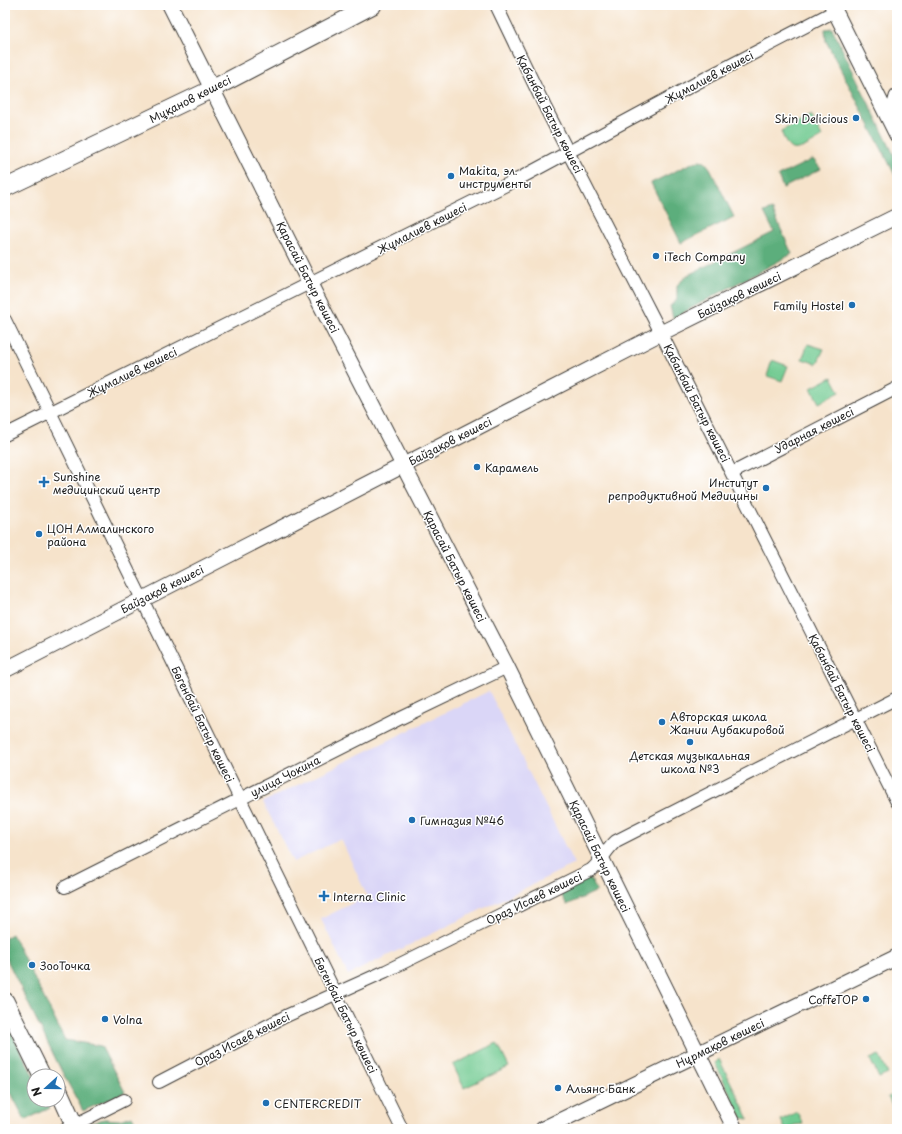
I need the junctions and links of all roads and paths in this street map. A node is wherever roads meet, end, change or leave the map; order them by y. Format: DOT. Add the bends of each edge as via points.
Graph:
graph roads {
  1 [pos="170,5"];
  2 [pos="373,5"];
  3 [pos="496,5"];
  4 [pos="834,8"];
  5 [pos="212,89"];
  6 [pos="897,97"];
  7 [pos="897,126"];
  8 [pos="897,135"];
  9 [pos="568,152"];
  10 [pos="5,188"];
  11 [pos="897,216"];
  12 [pos="310,284"];
  13 [pos="5,320"];
  14 [pos="661,333"];
  15 [pos="897,388"];
  16 [pos="51,413"];
  17 [pos="5,435"];
  18 [pos="404,465"];
  19 [pos="732,473"];
  20 [pos="142,599"];
  21 [pos="507,667"];
  22 [pos="5,670"];
  23 [pos="897,698"];
  24 [pos="856,719"];
  25 [pos="240,799"];
  26 [pos="897,802"];
  27 [pos="601,859"];
  28 [pos="65,887"];
  29 [pos="897,957"];
  30 [pos="335,994"];
  31 [pos="5,1001"];
  32 [pos="698,1054"];
  33 [pos="38,1068"];
  34 [pos="159,1082"];
  35 [pos="124,1100"];
  36 [pos="58,1108"];
  37 [pos="65,1108"];
  38 [pos="72,1128"];
  39 [pos="402,1129"];
  40 [pos="543,1129"];
  41 [pos="735,1129"];
  1 -- 5 [label="street, Қарасай Батыр көшесі"];
  2 -- 5 [label="main road, Мұқанов көшесі"];
  3 -- 9 [label="street, Қабанбай Батыр көшесі"];
  4 -- 8 [label="street"];
  4 -- 9 [label="street, Жұмалиев көшесі"];
  5 -- 10 [label="main road, Мұқанов көшесі"];
  5 -- 12 [label="street, Қарасай Батыр көшесі"];
  6 -- 7 [label="street" via="894,114"];
  9 -- 12 [label="street, Жұмалиев көшесі"];
  9 -- 14 [label="street, Қабанбай Батыр көшесі"];
  11 -- 14 [label="street, Байзақов көшесі"];
  12 -- 16 [label="street, Жұмалиев көшесі"];
  12 -- 18 [label="street, Қарасай Батыр көшесі"];
  13 -- 16 [label="street, Бөгенбай Батыр көшесі"];
  14 -- 18 [label="street, Байзақов көшесі"];
  14 -- 19 [label="street, Қабанбай Батыр көшесі"];
  15 -- 19 [label="street, Ударная көшесі"];
  16 -- 17 [label="street, Жұмалиев көшесі"];
  16 -- 20 [label="street, Бөгенбай Батыр көшесі"];
  18 -- 20 [label="street, Байзақов көшесі"];
  18 -- 21 [label="street, Қарасай Батыр көшесі"];
  19 -- 24 [label="street, Қабанбай Батыр көшесі"];
  20 -- 22 [label="street, Байзақов көшесі"];
  20 -- 25 [label="street, Бөгенбай Батыр көшесі"];
  21 -- 25 [label="street, улица Чокина"];
  21 -- 27 [label="street, Қарасай Батыр көшесі"];
  23 -- 24 [label="street, Ораз Исаев көшесі"];
  24 -- 26 [label="street, Қабанбай Батыр көшесі"];
  24 -- 27 [label="street, Ораз Исаев көшесі" via="616,841"];
  25 -- 28 [label="street, улица Чокина"];
  25 -- 30 [label="street, Бөгенбай Батыр көшесі"];
  27 -- 30 [label="street, Ораз Исаев көшесі" via="591,870"];
  27 -- 32 [label="street, Қарасай Батыр көшесі"];
  29 -- 32 [label="street, Нұрмақов көшесі"];
  30 -- 34 [label="street, Ораз Исаев көшесі" via="286,1016"];
  30 -- 39 [label="street, Бөгенбай Батыр көшесі"];
  31 -- 33 [label="main road"];
  32 -- 40 [label="street, Нұрмақов көшесі"];
  32 -- 41 [label="street, Қарасай Батыр көшесі"];
  35 -- 38 [label="street"];
  36 -- 38 [label="main road"];
  37 -- 38 [label="main road"];
}
